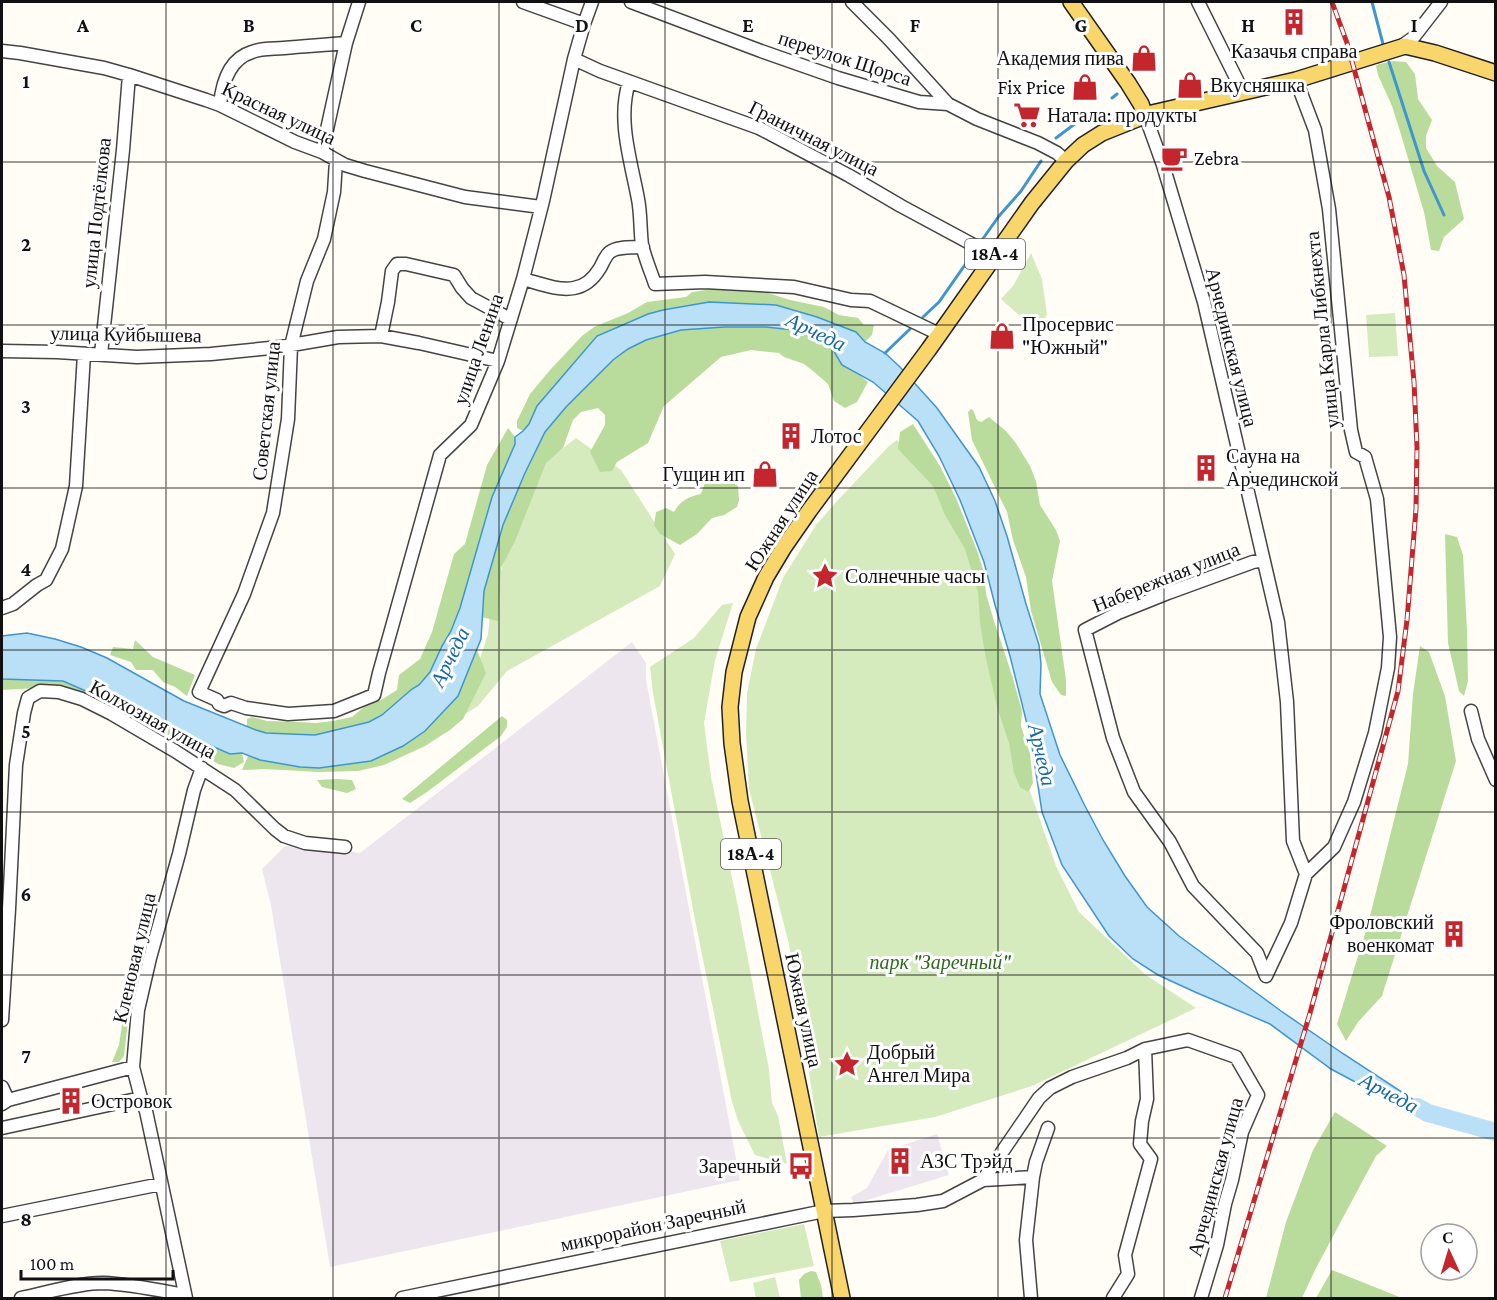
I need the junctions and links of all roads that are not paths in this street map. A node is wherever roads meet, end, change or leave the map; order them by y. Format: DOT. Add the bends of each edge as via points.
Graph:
graph roads {
  1 [pos="359,2"];
  2 [pos="523,2"];
  3 [pos="592,2"];
  4 [pos="631,2"];
  5 [pos="852,2"];
  6 [pos="1071,2"];
  7 [pos="1198,2"];
  8 [pos="1441,2"];
  9 [pos="584,24"];
  10 [pos="346,43"];
  11 [pos="1399,48"];
  12 [pos="2,51"];
  13 [pos="574,60"];
  14 [pos="129,75"];
  15 [pos="1494,75"];
  16 [pos="1296,80"];
  17 [pos="629,82"];
  18 [pos="1243,92"];
  19 [pos="948,104"];
  20 [pos="220,105"];
  21 [pos="1145,116"];
  22 [pos="322,152"];
  23 [pos="336,161"];
  24 [pos="1065,161"];
  25 [pos="541,207"];
  26 [pos="643,248"];
  27 [pos="994,256"];
  28 [pos="523,279"];
  29 [pos="510,319"];
  30 [pos="939,334"];
  31 [pos="381,336"];
  32 [pos="291,346"];
  33 [pos="2,351"];
  34 [pos="84,354"];
  35 [pos="100,354"];
  36 [pos="498,361"];
  37 [pos="1263,560"];
  38 [pos="7,606"];
  39 [pos="374,695"];
  40 [pos="1471,711"];
  41 [pos="202,768"];
  42 [pos="1496,780"];
  43 [pos="345,848"];
  44 [pos="1305,874"];
  45 [pos="2,1020"];
  46 [pos="1145,1049"];
  47 [pos="134,1067"];
  48 [pos="2,1087"];
  49 [pos="141,1098"];
  50 [pos="5,1102"];
  51 [pos="2,1128"];
  52 [pos="1048,1128"];
  53 [pos="1033,1177"];
  54 [pos="983,1180"];
  55 [pos="161,1184"];
  56 [pos="824,1210"];
  57 [pos="2,1216"];
  58 [pos="186,1297"];
  59 [pos="21,1299"];
  60 [pos="402,1299"];
  61 [pos="842,1299"];
  62 [pos="1031,1299"];
  63 [pos="1113,1299"];
  64 [pos="1201,1299"];
  1 -- 10 [label="street"];
  2 -- 9 [label="street"];
  3 -- 9 [label="street, улица Ленина"];
  4 -- 19 [label="street, переулок Щорса" via="838,78 919,102"];
  5 -- 19 [label="street"];
  6 -- 21 [label="main road" via="1128,83"];
  7 -- 18 [label="street"];
  8 -- 11 [label="street" via="1413,38"];
  9 -- 13 [label="street, улица Ленина"];
  10 -- 20 [label="street" via="252,52 238,60 228,73"];
  10 -- 22 [label="street"];
  11 -- 15 [label="main road, 18А-4" via="1412,46"];
  11 -- 16 [label="main road, Южная улица / 18А-4"];
  12 -- 14 [label="street, Красная улица"];
  13 -- 17 [label="street, Граничная улица"];
  13 -- 25 [label="street, улица Ленина"];
  14 -- 20 [label="street, Красная улица"];
  14 -- 35 [label="street, улица Подтёлкова"];
  16 -- 18 [label="main road, Южная улица / 18А-4"];
  16 -- 44 [label="street, улица Карла Либкнехта" via="1315,130 1329,209 1351,430 1356,452 1365,457 1377,499 1390,637 1377,722 1354,801 1334,847"];
  17 -- 26 [label="street" via="623,114"];
  17 -- 27 [label="street, Граничная улица" via="759,128"];
  18 -- 21 [label="main road, Южная улица / 18А-4"];
  19 -- 24 [label="street" via="1038,143"];
  20 -- 22 [label="street, Красная улица"];
  21 -- 24 [label="main road, Южная улица / 18А-4" via="1102,133"];
  21 -- 37 [label="street, Арчединская улица" via="1204,302"];
  22 -- 23 [label="street, Красная улица"];
  23 -- 25 [label="street, Красная улица" via="457,195"];
  23 -- 32 [label="street, Советская улица" via="324,239 307,281"];
  24 -- 27 [label="main road, Южная улица / 18А-4"];
  25 -- 28 [label="street, улица Ленина"];
  26 -- 28 [label="street" via="611,251 591,279 573,288"];
  26 -- 30 [label="street" via="655,284 705,282 795,287 870,301"];
  27 -- 30 [label="main road, Южная улица / 18А-4"];
  28 -- 29 [label="street, улица Ленина"];
  29 -- 31 [label="street" via="471,298 454,275 397,264 392,271"];
  29 -- 36 [label="street, улица Ленина"];
  30 -- 56 [label="main road, Южная улица / 18А-4" via="766,577 748,617 734,672 730,707 740,801"];
  31 -- 32 [label="street, улица Куйбышева" via="338,337"];
  31 -- 36 [label="street, улица Куйбышева"];
  32 -- 35 [label="street, улица Куйбышева" via="211,354"];
  32 -- 39 [label="street, Советская улица" via="288,419 273,513 244,594 198,692 224,706 231,703 288,714 334,711"];
  33 -- 34 [label="street, улица Куйбышева"];
  34 -- 35 [label="street, улица Куйбышева"];
  34 -- 38 [label="street" via="76,486 62,549 46,580"];
  36 -- 39 [label="street, улица Ленина" via="471,425 440,455"];
  37 -- 44 [label="street, Арчединская улица" via="1278,622 1287,702 1293,841"];
  37 -- 44 [label="street, Набережная улица" via="1168,593 1085,630 1113,738 1134,792 1170,842 1193,886 1257,953 1266,976 1291,922"];
  40 -- 42 [label="street"];
  41 -- 43 [label="street, Колхозная улица" via="235,790 284,836"];
  41 -- 45 [label="street, Колхозная улица" via="82,699 40,691 28,698 16,765"];
  41 -- 47 [label="street, Кленовая улица" via="138,1010"];
  46 -- 54 [label="street, Арчединская улица" via="1050,1088 1039,1098"];
  46 -- 63 [label="street" via="1147,1099 1140,1144 1151,1159 1125,1255 1128,1274"];
  46 -- 64 [label="street, Арчединская улица" via="1188,1040 1236,1057 1258,1095 1242,1132"];
  47 -- 49 [label="street, Кленовая улица"];
  47 -- 50 [label="street"];
  48 -- 50 [label="street"];
  49 -- 51 [label="street"];
  49 -- 55 [label="street, Кленовая улица"];
  52 -- 53 [label="street"];
  53 -- 54 [label="street, Арчединская улица"];
  53 -- 62 [label="street" via="1026,1240"];
  54 -- 56 [label="street, Арчединская улица" via="943,1201"];
  55 -- 57 [label="street"];
  55 -- 58 [label="street, Кленовая улица"];
  56 -- 60 [label="street, микрорайон Заречный"];
  56 -- 61 [label="main road, 18А-4"];
  58 -- 59 [label="street" via="101,1283"];
}
